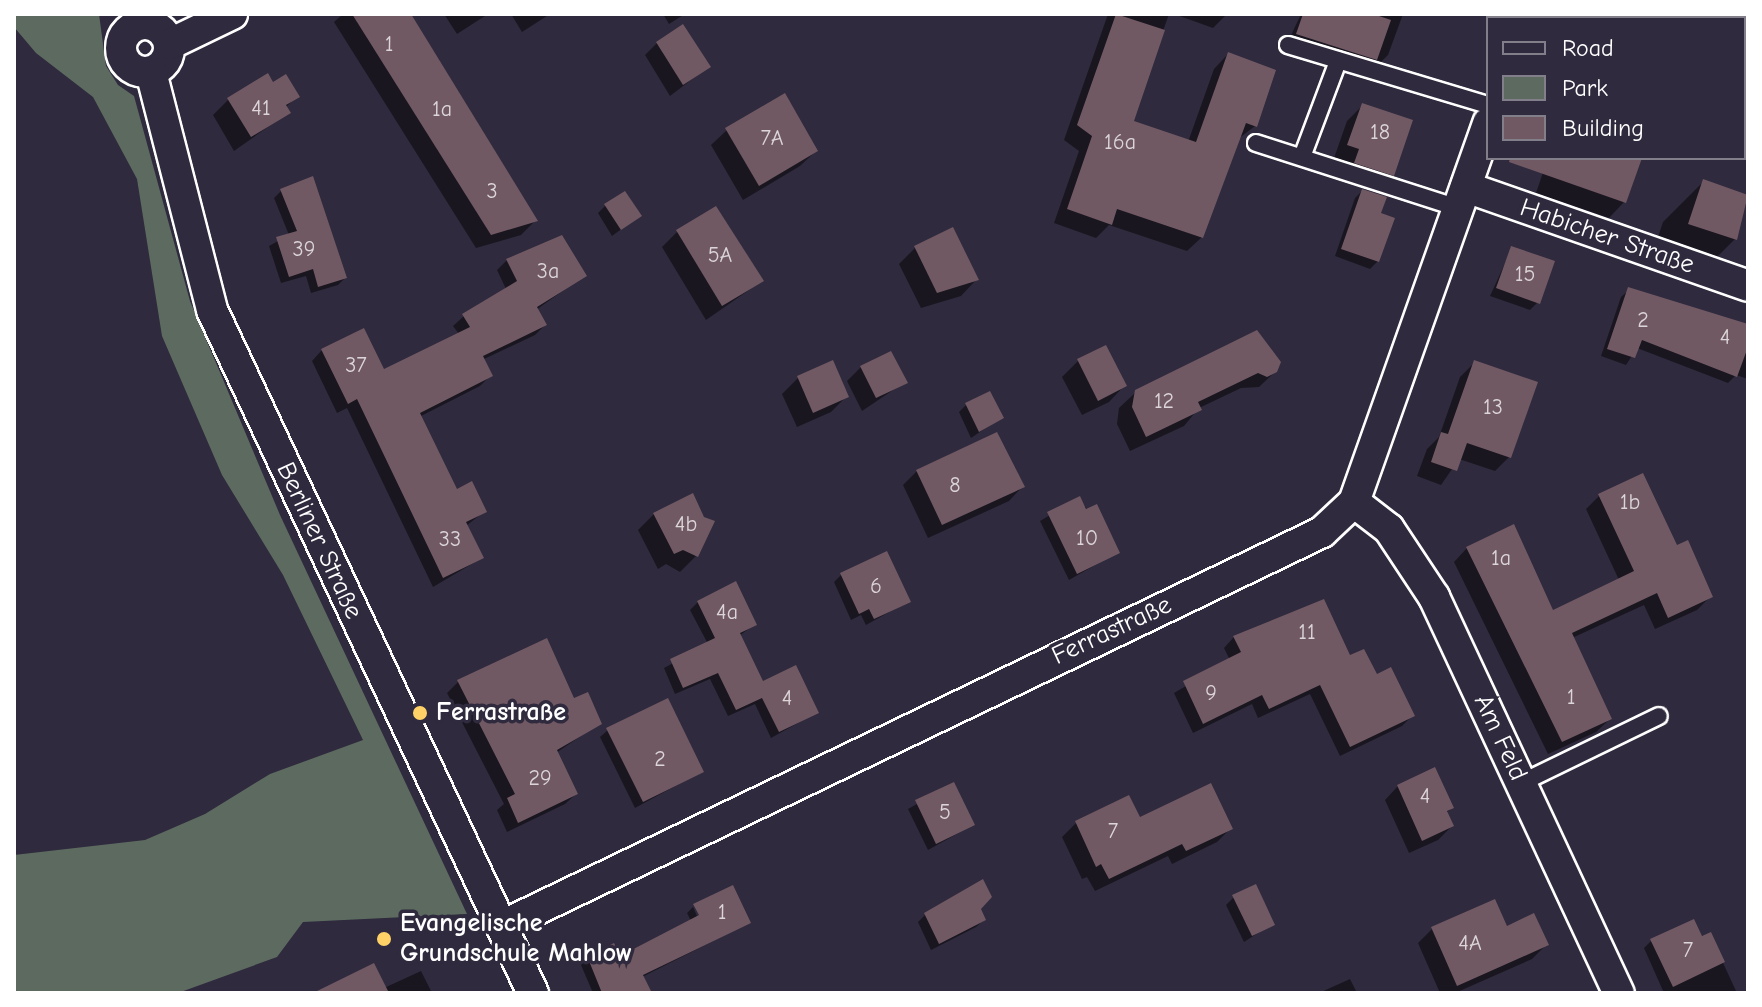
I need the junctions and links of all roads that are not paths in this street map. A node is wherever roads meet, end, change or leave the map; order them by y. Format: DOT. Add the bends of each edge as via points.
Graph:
graph roads {
  1 [pos="232,14"];
  2 [pos="134,20"];
  3 [pos="170,44"];
  4 [pos="1288,45"];
  5 [pos="1338,61"];
  6 [pos="151,72"];
  7 [pos="1486,104"];
  8 [pos="1486,129"];
  9 [pos="1256,143"];
  10 [pos="1302,157"];
  11 [pos="1462,198"];
  12 [pos="1748,286"];
  13 [pos="1354,502"];
  14 [pos="1659,716"];
  15 [pos="1521,783"];
  16 [pos="502,926"];
  17 [pos="533,993"];
  18 [pos="1619,993"];
  1 -- 3 [label="street"];
  2 -- 3 [label="street" via="159,28"];
  2 -- 6 [label="street" via="121,52 132,69"];
  3 -- 6 [label="street" via="165,63"];
  4 -- 5 [label="lane"];
  5 -- 7 [label="lane"];
  5 -- 10 [label="lane"];
  6 -- 16 [label="street, Berliner Straße" via="212,310"];
  8 -- 11 [label="street, Ferrastraße"];
  9 -- 10 [label="lane"];
  10 -- 11 [label="lane"];
  11 -- 12 [label="street, Habicher Straße"];
  11 -- 13 [label="street, Ferrastraße"];
  13 -- 15 [label="street, Am Feld" via="1389,529 1434,597"];
  13 -- 16 [label="street, Ferrastraße" via="1322,532"];
  14 -- 15 [label="lane"];
  15 -- 18 [label="street, Am Feld"];
  16 -- 17 [label="street, Berliner Straße"];
}
